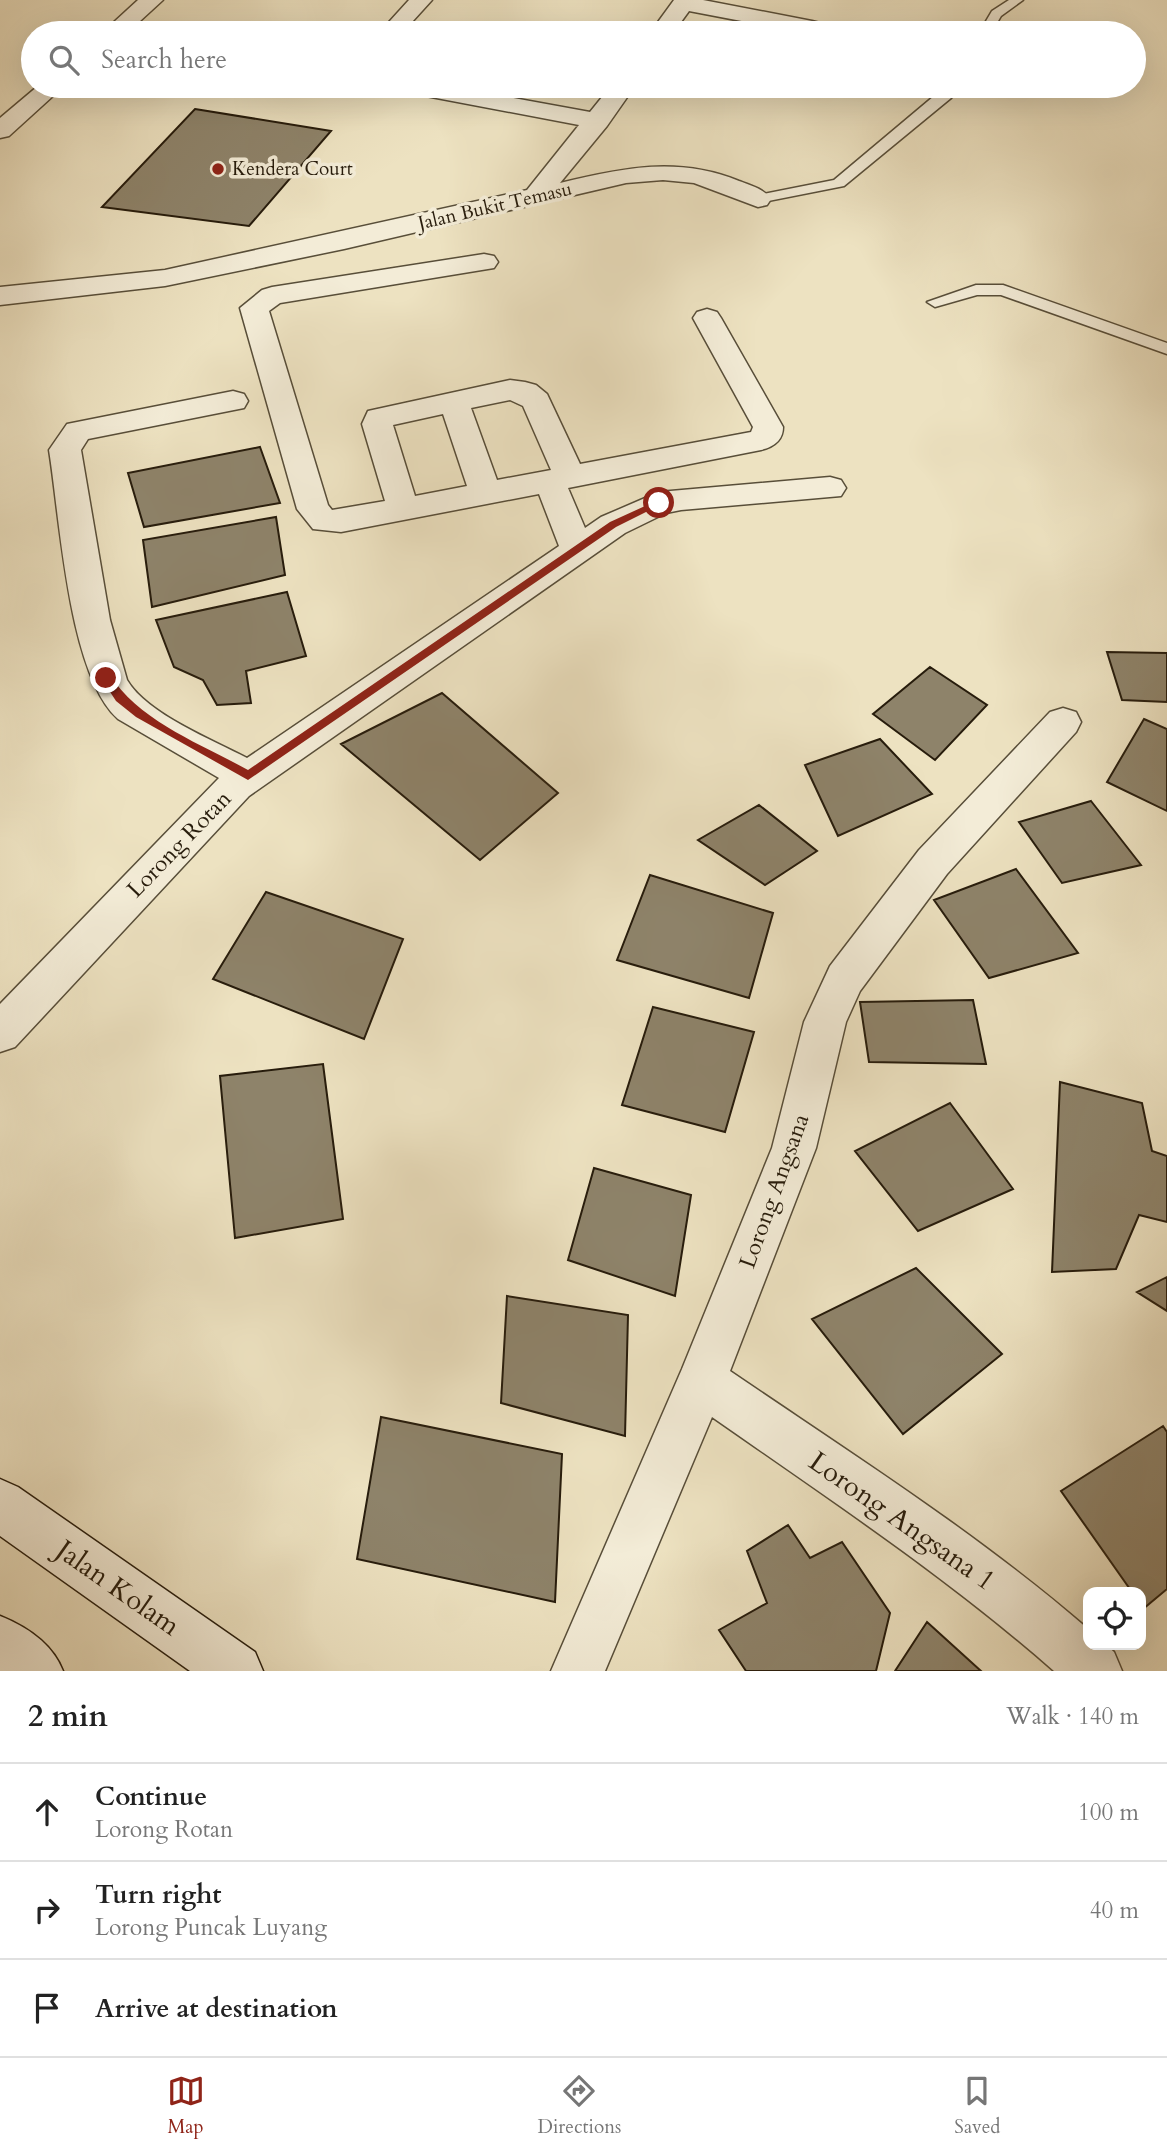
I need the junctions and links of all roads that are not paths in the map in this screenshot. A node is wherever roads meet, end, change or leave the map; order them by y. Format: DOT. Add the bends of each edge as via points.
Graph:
graph roads {
  1 [pos="152,0"];
  2 [pos="421,0"];
  3 [pos="1017,0"];
  4 [pos="684,2"];
  5 [pos="127,21"];
  6 [pos="401,21"];
  7 [pos="671,21"];
  8 [pos="778,21"];
  9 [pos="992,21"];
  10 [pos="38,98"];
  11 [pos="474,98"];
  12 [pos="614,98"];
  13 [pos="942,98"];
  14 [pos="597,121"];
  15 [pos="0,131"];
  16 [pos="536,196"];
  17 [pos="758,200"];
  18 [pos="484,262"];
  19 [pos="0,296"];
  20 [pos="935,302"];
  21 [pos="707,318"];
  22 [pos="1167,349"];
  23 [pos="233,401"];
  24 [pos="454,402"];
  25 [pos="572,478"];
  26 [pos="830,488"];
  27 [pos="486,494"];
  28 [pos="403,509"];
  29 [pos="613,525"];
  30 [pos="577,550"];
  31 [pos="1063,722"];
  32 [pos="248,776"];
  33 [pos="0,1033"];
  34 [pos="702,1381"];
  35 [pos="0,1505"];
  36 [pos="0,1643"];
  37 [pos="36,1671"];
  38 [pos="236,1671"];
  39 [pos="578,1671"];
  40 [pos="1095,1671"];
  1 -- 5 [label="street"];
  2 -- 6 [label="street"];
  3 -- 9 [label="lane"];
  4 -- 7 [label="street"];
  4 -- 8 [label="street"];
  10 -- 15 [label="street"];
  11 -- 14 [label="street"];
  12 -- 14 [label="street"];
  13 -- 17 [label="lane, Jalan Bukit Temasu" via="839,183"];
  14 -- 16 [label="street"];
  16 -- 17 [label="street, Jalan Bukit Temasu" via="669,170 724,182"];
  16 -- 19 [label="street, Jalan Bukit Temasu" via="165,278"];
  18 -- 28 [label="street" via="272,296 254,307 313,509 324,521 341,521"];
  20 -- 22 [label="lane" via="976,289 1003,290"];
  21 -- 25 [label="street" via="768,433 761,440"];
  23 -- 32 [label="street" via="78,431 65,450 106,678 119,698 139,714"];
  24 -- 25 [label="street" via="510,390 532,396"];
  24 -- 27 [label="street"];
  24 -- 28 [label="street" via="379,418"];
  25 -- 27 [label="street"];
  25 -- 29 [label="street"];
  25 -- 30 [label="street"];
  26 -- 29 [label="street, Lorong Rotan" via="681,499 659,503"];
  27 -- 28 [label="street"];
  29 -- 30 [label="street, Lorong Rotan"];
  30 -- 32 [label="street, Lorong Rotan"];
  31 -- 34 [label="street, Lorong Angsana" via="933,862 845,979 825,1022 794,1148"];
  32 -- 33 [label="street, Lorong Rotan"];
  34 -- 39 [label="street, Lorong Angsana"];
  34 -- 40 [label="street, Lorong Angsana 1" via="940,1545 1016,1602"];
  35 -- 38 [label="street, Jalan Kolam"];
  36 -- 37 [label="street"];
}
